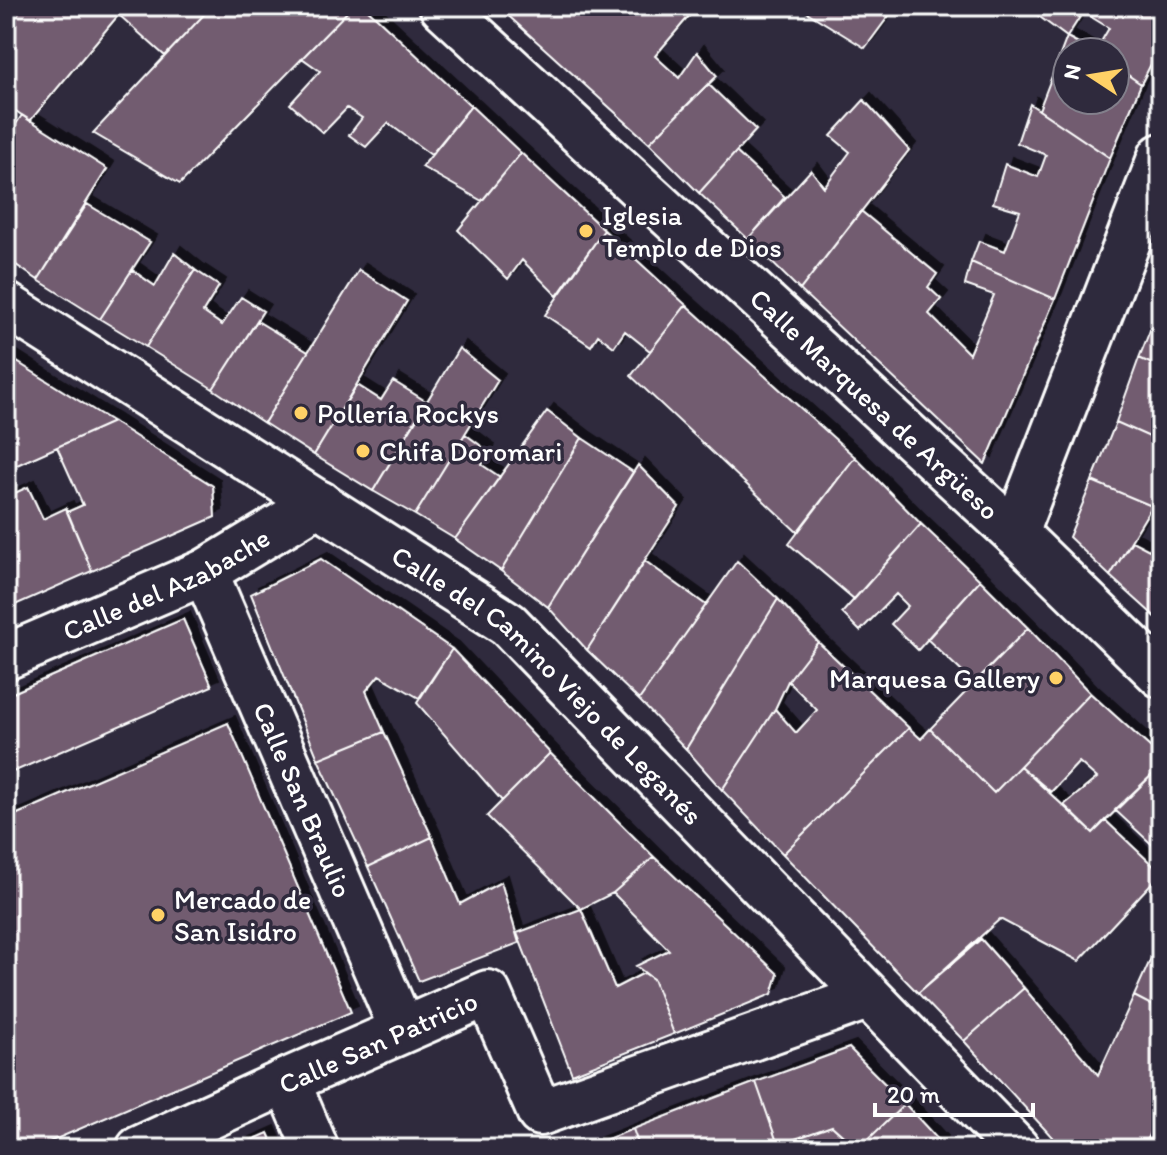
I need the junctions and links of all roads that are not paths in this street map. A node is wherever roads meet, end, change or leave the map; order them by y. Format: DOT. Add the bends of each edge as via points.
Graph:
graph roads {
  1 [pos="442,6"];
  2 [pos="1161,156"];
  3 [pos="6,305"];
  4 [pos="319,503"];
  5 [pos="1015,533"];
  6 [pos="205,572"];
  7 [pos="6,657"];
  8 [pos="1161,675"];
  9 [pos="867,997"];
  10 [pos="402,1029"];
  11 [pos="287,1081"];
  12 [pos="139,1149"];
  13 [pos="316,1149"];
  14 [pos="1017,1149"];
  1 -- 5 [label="street, Calle Marquesa de Argüeso"];
  2 -- 5 [label="street"];
  3 -- 4 [label="street, Calle del Camino Viejo de Leganés"];
  4 -- 6 [label="street, Calle del Azabache"];
  4 -- 9 [label="street, Calle del Camino Viejo de Leganés" via="508,624"];
  5 -- 8 [label="street, Calle Marquesa de Argüeso"];
  6 -- 7 [label="street, Calle del Azabache"];
  6 -- 10 [label="street, Calle San Braulio"];
  9 -- 10 [label="street, Calle San Patricio" via="540,1113 488,993"];
  9 -- 14 [label="street, Calle del Camino Viejo de Leganés"];
  10 -- 11 [label="street, Calle San Patricio"];
  11 -- 12 [label="street, Calle San Patricio"];
  11 -- 13 [label="street"];
}
